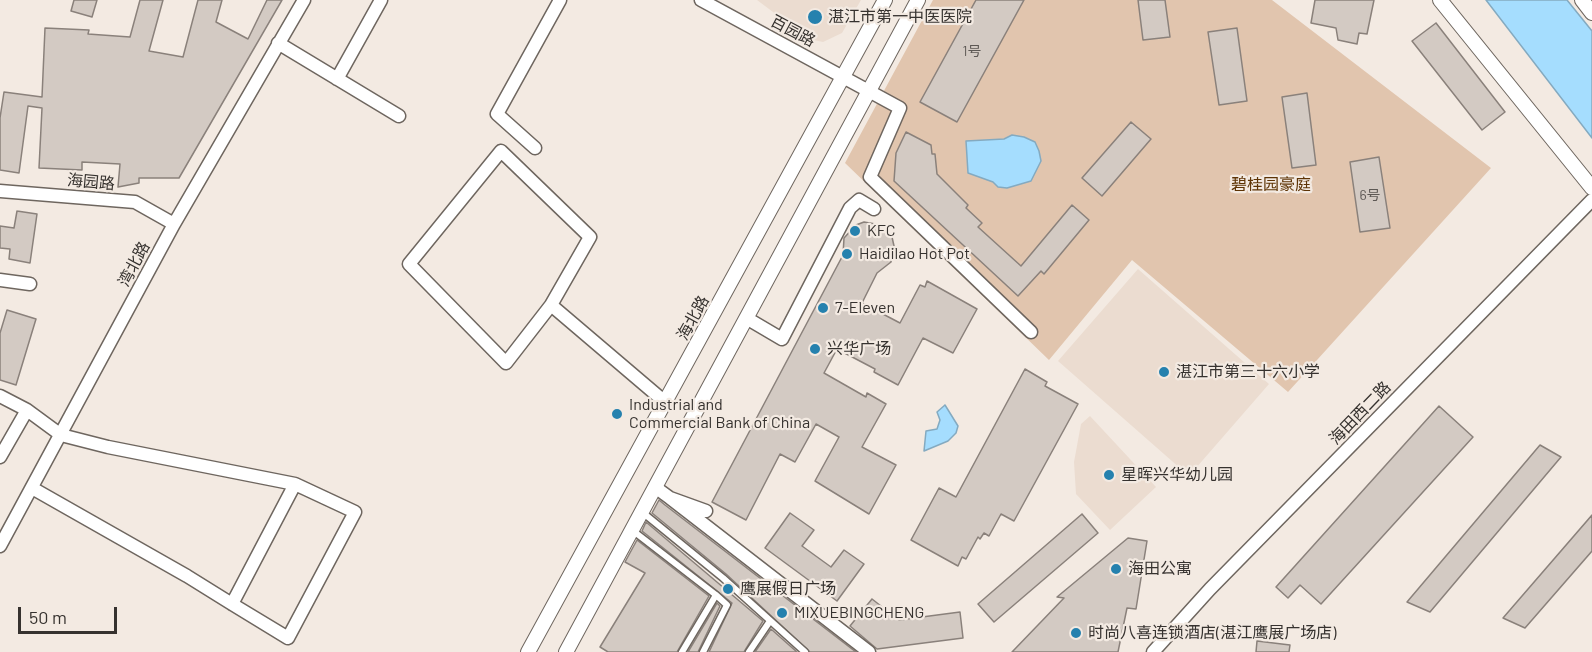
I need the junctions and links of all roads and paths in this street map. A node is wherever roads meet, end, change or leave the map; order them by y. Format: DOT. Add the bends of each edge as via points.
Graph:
graph roads {
  1 [pos="304,0"];
  2 [pos="381,0"];
  3 [pos="560,0"];
  4 [pos="701,0"];
  5 [pos="885,0"];
  6 [pos="918,0"];
  7 [pos="1440,0"];
  8 [pos="1582,0"];
  9 [pos="1592,13"];
  10 [pos="278,43"];
  11 [pos="843,77"];
  12 [pos="338,79"];
  13 [pos="869,90"];
  14 [pos="399,116"];
  15 [pos="535,148"];
  16 [pos="1592,188"];
  17 [pos="0,191"];
  18 [pos="1592,200"];
  19 [pos="874,209"];
  20 [pos="174,224"];
  21 [pos="0,280"];
  22 [pos="30,284"];
  23 [pos="551,305"];
  24 [pos="748,319"];
  25 [pos="1031,332"];
  26 [pos="0,396"];
  27 [pos="665,402"];
  28 [pos="27,410"];
  29 [pos="61,435"];
  30 [pos="0,457"];
  31 [pos="295,484"];
  32 [pos="655,487"];
  33 [pos="32,488"];
  34 [pos="670,498"];
  35 [pos="706,511"];
  36 [pos="642,512"];
  37 [pos="631,530"];
  38 [pos="0,546"];
  39 [pos="716,595"];
  40 [pos="232,604"];
  41 [pos="770,621"];
  42 [pos="528,652"];
  43 [pos="566,652"];
  44 [pos="682,652"];
  45 [pos="703,652"];
  46 [pos="749,652"];
  47 [pos="806,652"];
  48 [pos="869,652"];
  49 [pos="1153,652"];
  1 -- 10 [label="street, 湾北路"];
  2 -- 12 [label="street"];
  3 -- 15 [label="street" via="497,114"];
  4 -- 11 [label="street, 百园路"];
  5 -- 11 [label="street, 海北路"];
  6 -- 13 [label="street"];
  7 -- 16 [label="street"];
  8 -- 9 [label="street"];
  10 -- 12 [label="street"];
  10 -- 20 [label="street, 湾北路"];
  11 -- 13 [label="street, 百园路"];
  11 -- 27 [label="street, 海北路"];
  12 -- 14 [label="street"];
  13 -- 24 [label="street"];
  13 -- 25 [label="street, 百园路" via="900,108 870,177"];
  17 -- 20 [label="street, 海园路" via="135,202"];
  18 -- 49 [label="street, 海田西二路"];
  19 -- 24 [label="street" via="859,200 850,208 782,339"];
  20 -- 29 [label="street, 湾北路"];
  21 -- 22 [label="street"];
  23 -- 23 [label="street" via="590,237 501,151 409,264 506,363"];
  23 -- 27 [label="street"];
  24 -- 32 [label="street"];
  26 -- 28 [label="street"];
  27 -- 42 [label="street, 海北路"];
  28 -- 29 [label="street"];
  28 -- 30 [label="street"];
  29 -- 31 [label="street"];
  29 -- 33 [label="street, 湾北路"];
  31 -- 40 [label="street"];
  31 -- 40 [label="street" via="355,512 288,638"];
  32 -- 34 [label="street"];
  32 -- 36 [label="street"];
  33 -- 38 [label="street, 湾北路"];
  33 -- 40 [label="street"];
  34 -- 35 [label="street"];
  34 -- 48 [label="street"];
  36 -- 37 [label="street"];
  36 -- 41 [label="lane"];
  37 -- 39 [label="lane"];
  37 -- 43 [label="street"];
  39 -- 44 [label="lane"];
  39 -- 45 [label="lane" via="727,605"];
  41 -- 46 [label="lane"];
  41 -- 47 [label="lane"];
}
